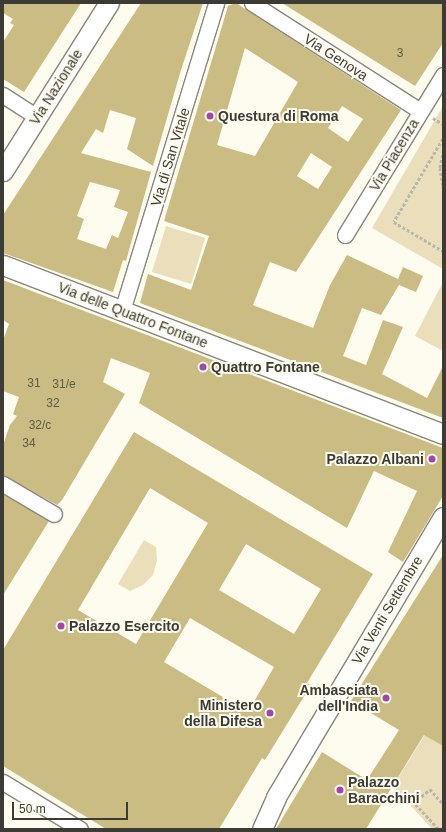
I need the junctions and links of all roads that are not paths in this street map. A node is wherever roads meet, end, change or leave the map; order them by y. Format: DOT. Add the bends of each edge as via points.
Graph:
graph roads {
  1 [pos="109,3"];
  2 [pos="216,3"];
  3 [pos="252,3"];
  4 [pos="443,75"];
  5 [pos="3,96"];
  6 [pos="426,114"];
  7 [pos="37,117"];
  8 [pos="3,171"];
  9 [pos="345,235"];
  10 [pos="3,265"];
  11 [pos="122,310"];
  12 [pos="443,434"];
  13 [pos="3,484"];
  14 [pos="54,514"];
  15 [pos="443,517"];
  16 [pos="3,782"];
  17 [pos="276,797"];
  18 [pos="80,829"];
  19 [pos="252,829"];
  20 [pos="262,829"];
  1 -- 7 [label="street, Via Nazionale"];
  2 -- 11 [label="street, Via di San Vitale"];
  3 -- 6 [label="street, Via Genova"];
  4 -- 6 [label="street, Via Piacenza"];
  5 -- 7 [label="street"];
  6 -- 9 [label="street, Via Piacenza"];
  7 -- 8 [label="street, Via Nazionale"];
  10 -- 11 [label="street, Via delle Quattro Fontane"];
  11 -- 12 [label="street, Via delle Quattro Fontane"];
  13 -- 14 [label="street"];
  15 -- 17 [label="street, Via Venti Settembre"];
  16 -- 18 [label="street"];
  17 -- 19 [label="street"];
  17 -- 20 [label="street, Via Venti Settembre"];
}
